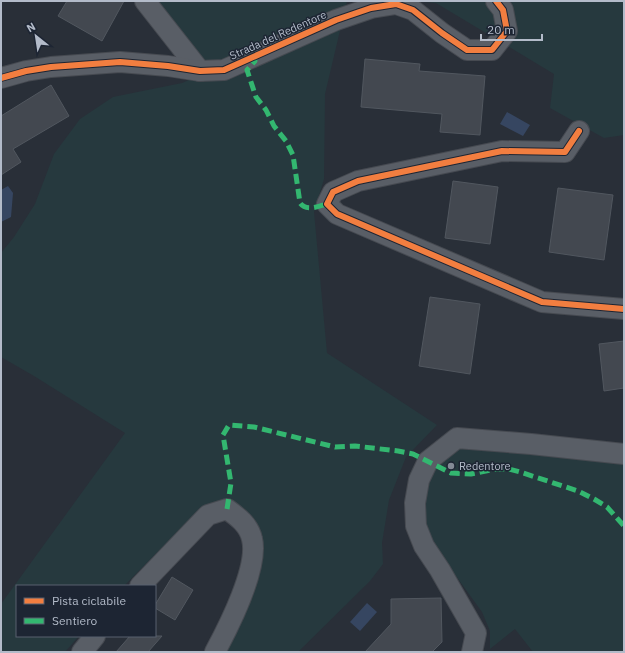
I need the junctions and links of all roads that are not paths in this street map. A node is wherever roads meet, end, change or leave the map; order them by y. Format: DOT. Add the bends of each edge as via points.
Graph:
graph roads {
  1 [pos="145,1"];
  2 [pos="496,1"];
  3 [pos="200,71"];
  4 [pos="1,78"];
  5 [pos="579,132"];
  6 [pos="624,309"];
  7 [pos="624,454"];
  8 [pos="141,585"];
  9 [pos="94,637"];
  10 [pos="82,652"];
  11 [pos="215,652"];
  12 [pos="472,652"];
  1 -- 3 [label="street"];
  2 -- 3 [label="street, Strada del Redentore" via="503,10 507,31 492,50 467,50 413,10 396,4 371,8 336,20 224,70"];
  3 -- 4 [label="street, Strada del Redentore" via="120,62 51,67"];
  5 -- 6 [label="street" via="565,152 502,151 358,181 332,192 327,204 337,214 542,302"];
  7 -- 12 [label="street" via="457,438 428,461 419,480 415,503 416,526 424,546 476,633"];
  8 -- 11 [label="street" via="208,515 227,509 242,519 252,538 253,559 246,585"];
  9 -- 10 [label="street"];
}
